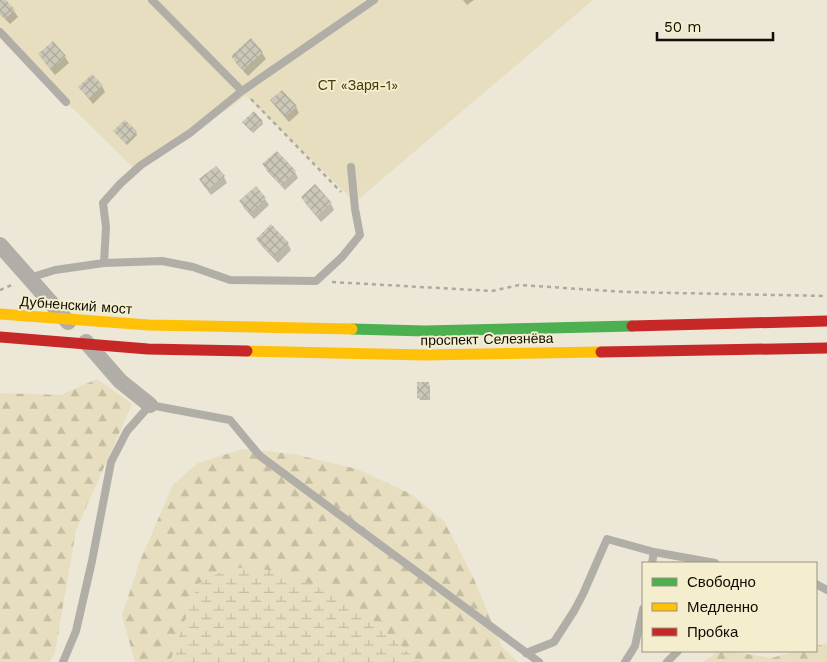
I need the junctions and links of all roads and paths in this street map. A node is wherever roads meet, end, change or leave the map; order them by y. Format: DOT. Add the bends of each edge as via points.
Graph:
graph roads {
  1 [pos="152,0"];
  2 [pos="374,0"];
  3 [pos="0,32"];
  4 [pos="242,90"];
  5 [pos="66,102"];
  6 [pos="351,167"];
  7 [pos="354,205"];
  8 [pos="0,245"];
  9 [pos="104,262"];
  10 [pos="29,278"];
  11 [pos="316,281"];
  12 [pos="827,296"];
  13 [pos="0,314"];
  14 [pos="827,321"];
  15 [pos="149,325"];
  16 [pos="0,338"];
  17 [pos="827,348"];
  18 [pos="150,405"];
  19 [pos="654,552"];
  20 [pos="652,562"];
  21 [pos="709,562"];
  22 [pos="642,614"];
  23 [pos="677,652"];
  24 [pos="526,653"];
  25 [pos="63,662"];
  26 [pos="539,662"];
  27 [pos="625,662"];
  28 [pos="667,662"];
  1 -- 4 [label="lane"];
  2 -- 4 [label="lane"];
  3 -- 5 [label="lane"];
  4 -- 7 [label="path"];
  4 -- 9 [label="lane" via="190,133 141,165 102,203 106,227"];
  6 -- 7 [label="lane"];
  7 -- 11 [label="lane" via="360,235"];
  8 -- 10 [label="street"];
  9 -- 10 [label="lane"];
  9 -- 11 [label="lane" via="162,261 193,267 230,280"];
  10 -- 18 [label="street" via="120,381"];
  11 -- 12 [label="path" via="492,290 519,285 626,292"];
  13 -- 15 [label="main road, Дубненский мост"];
  14 -- 15 [label="main road, проспект Селезнёва" via="425,331"];
  16 -- 17 [label="main road, проспект Селезнёва" via="148,349 425,355"];
  18 -- 24 [label="lane" via="230,420 260,456"];
  18 -- 25 [label="lane" via="127,431 111,462 76,631"];
  19 -- 20 [label="lane"];
  19 -- 21 [label="lane"];
  19 -- 24 [label="lane" via="607,539 583,594 554,642"];
  22 -- 27 [label="lane" via="635,646"];
  23 -- 28 [label="lane"];
  24 -- 26 [label="lane"];
}
